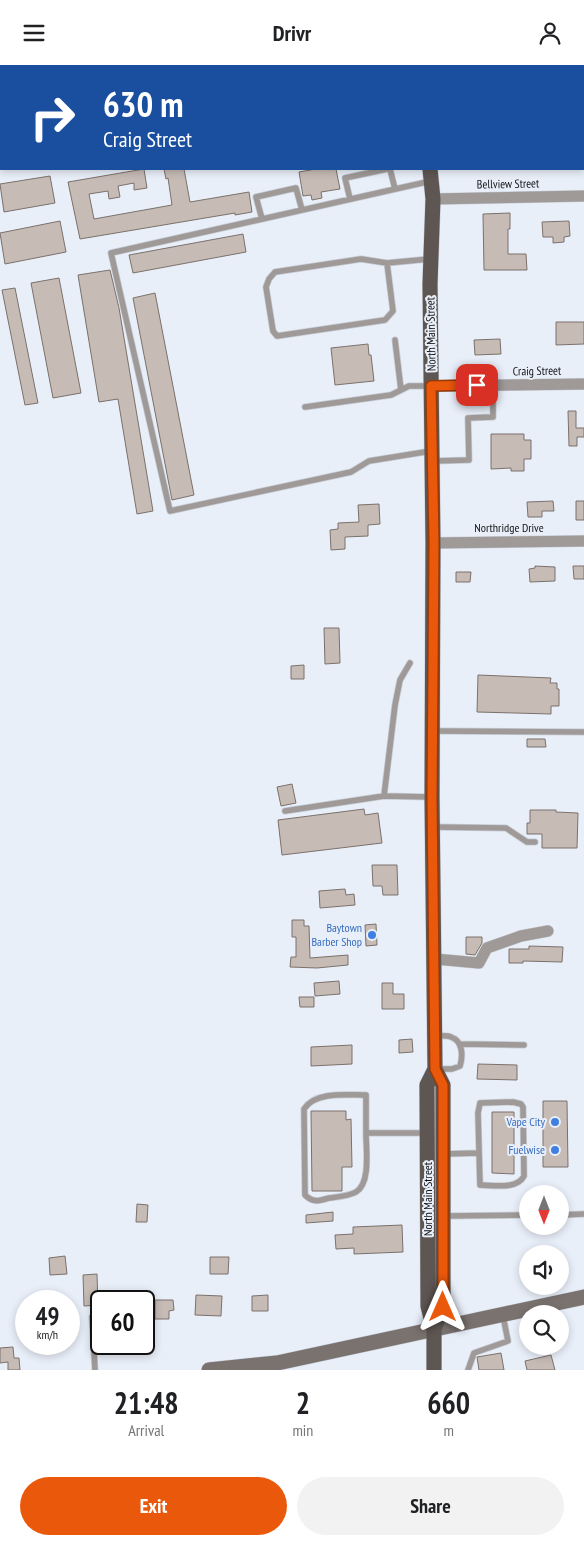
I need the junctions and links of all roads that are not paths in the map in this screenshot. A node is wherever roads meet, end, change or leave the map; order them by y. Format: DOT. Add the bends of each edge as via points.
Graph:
graph roads {
  1 [pos="384,170"];
  2 [pos="389,170"];
  3 [pos="430,175"];
  4 [pos="395,189"];
  5 [pos="584,196"];
  6 [pos="350,199"];
  7 [pos="432,199"];
  8 [pos="302,210"];
  9 [pos="262,219"];
  10 [pos="431,259"];
  11 [pos="388,263"];
  12 [pos="395,340"];
  13 [pos="584,384"];
  14 [pos="493,385"];
  15 [pos="431,386"];
  16 [pos="401,389"];
  17 [pos="305,407"];
  18 [pos="432,456"];
  19 [pos="584,541"];
  20 [pos="434,543"];
  21 [pos="410,663"];
  22 [pos="432,731"];
  23 [pos="584,732"];
  24 [pos="384,796"];
  25 [pos="432,797"];
  26 [pos="285,811"];
  27 [pos="433,827"];
  28 [pos="535,842"];
  29 [pos="548,931"];
  30 [pos="435,959"];
  31 [pos="435,1036"];
  32 [pos="460,1044"];
  33 [pos="524,1045"];
  34 [pos="435,1069"];
  35 [pos="366,1133"];
  36 [pos="428,1133"];
  37 [pos="478,1153"];
  38 [pos="444,1154"];
  39 [pos="584,1214"];
  40 [pos="519,1215"];
  41 [pos="569,1215"];
  42 [pos="444,1216"];
  43 [pos="584,1297"];
  44 [pos="503,1314"];
  45 [pos="434,1329"];
  46 [pos="95,1355"];
  47 [pos="95,1370"];
  48 [pos="209,1370"];
  49 [pos="434,1370"];
  50 [pos="468,1370"];
  1 -- 6 [label="lane" via="346,178"];
  2 -- 4 [label="lane"];
  3 -- 4 [label="lane"];
  3 -- 7 [label="main road, North Main Street"];
  4 -- 6 [label="lane"];
  5 -- 7 [label="street, Bellview Street"];
  6 -- 8 [label="lane"];
  7 -- 10 [label="main road, North Main Street"];
  8 -- 9 [label="lane"];
  8 -- 9 [label="lane" via="296,188 256,197"];
  9 -- 18 [label="lane" via="111,253 170,511 351,471 369,461"];
  10 -- 11 [label="lane"];
  10 -- 15 [label="main road, North Main Street"];
  11 -- 11 [label="lane" via="393,311 385,320 278,336 273,331 266,287 275,272 361,259"];
  12 -- 16 [label="lane"];
  13 -- 14 [label="street, Craig Street"];
  14 -- 15 [label="street, Craig Street"];
  14 -- 18 [label="lane" via="494,417 468,417 469,460"];
  15 -- 16 [label="lane"];
  15 -- 18 [label="main road, North Main Street"];
  16 -- 17 [label="lane" via="391,395"];
  18 -- 20 [label="main road, North Main Street"];
  19 -- 20 [label="street, Northridge Drive"];
  20 -- 22 [label="main road, North Main Street"];
  21 -- 24 [label="lane" via="400,680 394,705"];
  22 -- 23 [label="lane"];
  22 -- 25 [label="main road, North Main Street"];
  24 -- 25 [label="lane"];
  24 -- 26 [label="lane"];
  25 -- 27 [label="main road, North Main Street"];
  27 -- 28 [label="lane" via="506,828 527,842"];
  27 -- 30 [label="main road, North Main Street"];
  29 -- 30 [label="street" via="486,948 479,963"];
  30 -- 31 [label="main road, North Main Street"];
  31 -- 32 [label="lane" via="452,1037"];
  31 -- 34 [label="main road, North Main Street"];
  32 -- 33 [label="lane"];
  32 -- 34 [label="lane" via="463,1057 460,1065 452,1069"];
  34 -- 36 [label="main road, North Main Street" via="427,1085"];
  34 -- 38 [label="main road, North Main Street" via="443,1085"];
  35 -- 35 [label="lane" via="366,1095 323,1097 308,1103 304,1109 305,1195 310,1200 356,1192 362,1186 366,1178"];
  35 -- 36 [label="lane"];
  36 -- 45 [label="main road, North Main Street" via="428,1306"];
  37 -- 37 [label="lane" via="480,1185 515,1185 522,1181 524,1124 521,1104 480,1103"];
  37 -- 38 [label="lane"];
  38 -- 42 [label="main road, North Main Street"];
  39 -- 41 [label="lane"];
  40 -- 42 [label="lane"];
  42 -- 45 [label="main road, North Main Street" via="443,1307"];
  43 -- 44 [label="street"];
  44 -- 45 [label="street"];
  44 -- 50 [label="lane" via="508,1341 474,1353"];
  45 -- 48 [label="street" via="294,1362"];
  45 -- 49 [label="main road, North Main Street"];
  46 -- 47 [label="lane"];
}
